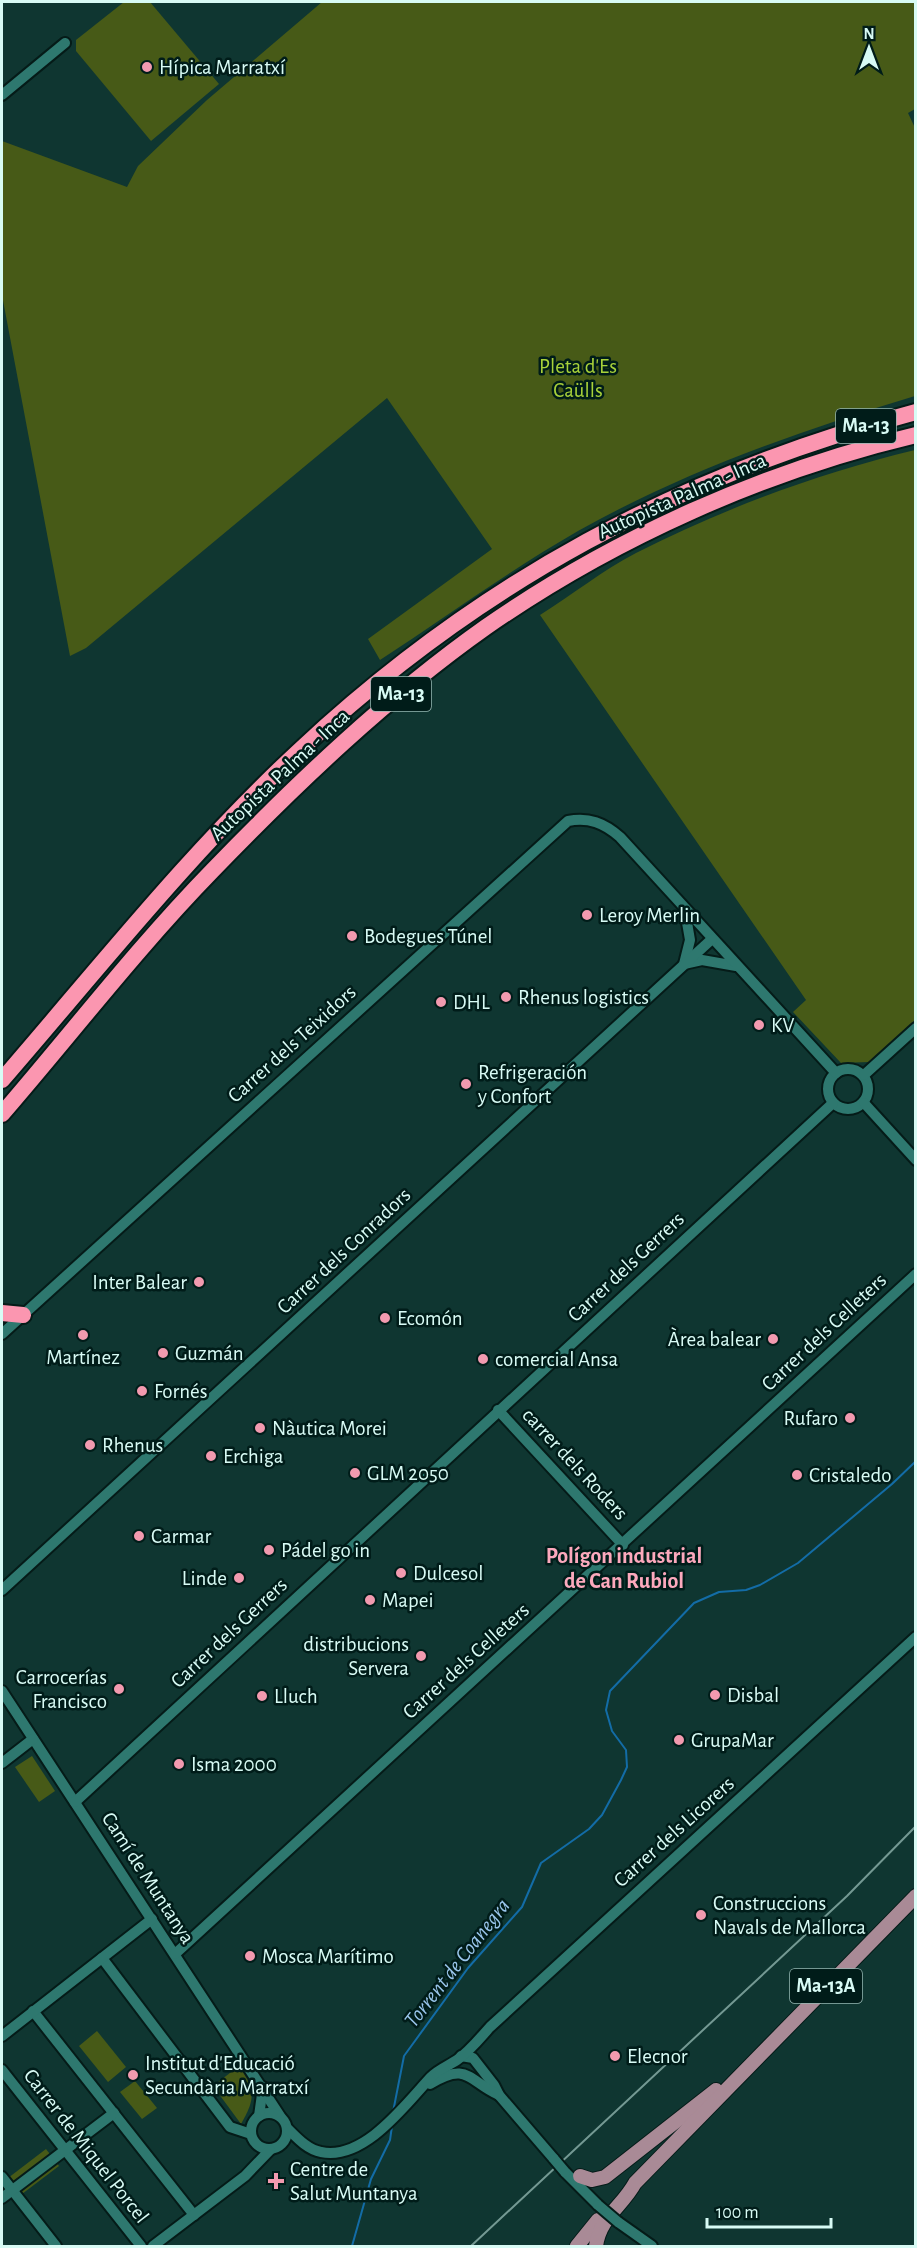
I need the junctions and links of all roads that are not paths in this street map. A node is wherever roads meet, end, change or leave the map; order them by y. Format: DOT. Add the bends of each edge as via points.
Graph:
graph roads {
  1 [pos="65,43"];
  2 [pos="2,95"];
  3 [pos="915,412"];
  4 [pos="915,435"];
  5 [pos="684,908"];
  6 [pos="712,939"];
  7 [pos="684,964"];
  8 [pos="737,966"];
  9 [pos="915,1028"];
  10 [pos="836,1073"];
  11 [pos="864,1076"];
  12 [pos="2,1080"];
  13 [pos="833,1103"];
  14 [pos="864,1103"];
  15 [pos="2,1114"];
  16 [pos="915,1160"];
  17 [pos="915,1274"];
  18 [pos="2,1313"];
  19 [pos="24,1315"];
  20 [pos="2,1334"];
  21 [pos="498,1410"];
  22 [pos="623,1545"];
  23 [pos="2,1590"];
  24 [pos="915,1637"];
  25 [pos="2,1691"];
  26 [pos="33,1739"];
  27 [pos="2,1763"];
  28 [pos="75,1802"];
  29 [pos="915,1896"];
  30 [pos="152,1919"];
  31 [pos="175,1954"];
  32 [pos="102,1958"];
  33 [pos="33,2011"];
  34 [pos="2,2036"];
  35 [pos="461,2056"];
  36 [pos="2,2070"];
  37 [pos="738,2077"];
  38 [pos="480,2081"];
  39 [pos="262,2087"];
  40 [pos="422,2089"];
  41 [pos="499,2095"];
  42 [pos="114,2113"];
  43 [pos="259,2116"];
  44 [pos="280,2116"];
  45 [pos="288,2128"];
  46 [pos="251,2134"];
  47 [pos="306,2146"];
  48 [pos="275,2148"];
  49 [pos="65,2152"];
  50 [pos="572,2172"];
  51 [pos="2,2177"];
  52 [pos="635,2183"];
  53 [pos="12,2190"];
  54 [pos="2,2198"];
  55 [pos="194,2215"];
  56 [pos="56,2247"];
  57 [pos="141,2247"];
  58 [pos="153,2247"];
  59 [pos="577,2247"];
  60 [pos="596,2247"];
  61 [pos="652,2247"];
  1 -- 2 [label="street"];
  3 -- 12 [label="highway, Autopista Palma - Inca / Ma-13" via="778,454 660,503 532,572 428,642 362,694 269,780 183,870"];
  4 -- 15 [label="highway, Autopista Palma - Inca / Ma-13" via="822,461 705,506 592,562 485,628 363,727 233,849 147,942"];
  5 -- 6 [label="street, Carrer dels Teixidors"];
  5 -- 7 [label="street" via="690,940"];
  5 -- 19 [label="street, Carrer dels Teixidors" via="607,826 581,819 568,821"];
  6 -- 7 [label="street, Carrer dels Conradors"];
  6 -- 8 [label="street, Carrer dels Teixidors"];
  7 -- 8 [label="street" via="702,960"];
  7 -- 23 [label="street, Carrer dels Conradors"];
  8 -- 10 [label="street, Carrer dels Teixidors"];
  9 -- 11 [label="street"];
  10 -- 11 [label="street" via="853,1069"];
  10 -- 13 [label="street" via="828,1084"];
  11 -- 14 [label="street" via="869,1092"];
  13 -- 14 [label="street" via="845,1109"];
  13 -- 21 [label="street, Carrer dels Gerrers"];
  14 -- 16 [label="street"];
  17 -- 22 [label="street, Carrer dels Celleters"];
  18 -- 19 [label="highway"];
  19 -- 20 [label="street, Carrer dels Teixidors"];
  21 -- 22 [label="street, carrer dels Roders"];
  21 -- 28 [label="street, Carrer dels Gerrers"];
  22 -- 31 [label="street, Carrer dels Celleters"];
  24 -- 35 [label="street, Carrer dels Licorers"];
  25 -- 26 [label="street, Camí de Muntanya"];
  26 -- 27 [label="street"];
  26 -- 28 [label="street, Camí de Muntanya"];
  28 -- 30 [label="street, Camí de Muntanya"];
  29 -- 37 [label="main road, Ma-13A"];
  30 -- 31 [label="street, Camí de Muntanya"];
  30 -- 32 [label="street"];
  31 -- 39 [label="street, Camí de Muntanya"];
  32 -- 33 [label="street"];
  32 -- 46 [label="street" via="230,2127"];
  33 -- 34 [label="street"];
  33 -- 42 [label="street"];
  35 -- 38 [label="street" via="464,2067"];
  35 -- 40 [label="street" via="441,2068"];
  35 -- 41 [label="street" via="473,2058"];
  36 -- 49 [label="street, Carrer de Miquel Porcel"];
  37 -- 50 [label="main road" via="721,2086 605,2177 592,2180"];
  37 -- 52 [label="main road, Ma-13A"];
  38 -- 40 [label="street" via="449,2075"];
  38 -- 41 [label="street"];
  39 -- 43 [label="street"];
  39 -- 44 [label="street, Camí de Muntanya"];
  40 -- 47 [label="street" via="352,2151 336,2154"];
  41 -- 50 [label="street, bridge"];
  42 -- 49 [label="street"];
  42 -- 55 [label="street"];
  43 -- 44 [label="street"];
  43 -- 46 [label="street" via="252,2124"];
  44 -- 45 [label="street"];
  45 -- 47 [label="street"];
  45 -- 48 [label="street" via="287,2138"];
  46 -- 48 [label="street" via="256,2144"];
  47 -- 48 [label="street"];
  48 -- 55 [label="street"];
  49 -- 53 [label="street"];
  49 -- 57 [label="street, Carrer de Miquel Porcel"];
  50 -- 61 [label="street, bridge" via="598,2205"];
  51 -- 53 [label="street"];
  52 -- 59 [label="main road, Ma-13A" via="604,2212"];
  52 -- 60 [label="main road, Ma-13A" via="607,2216"];
  53 -- 54 [label="street"];
  53 -- 56 [label="street"];
  55 -- 58 [label="street"];
}
